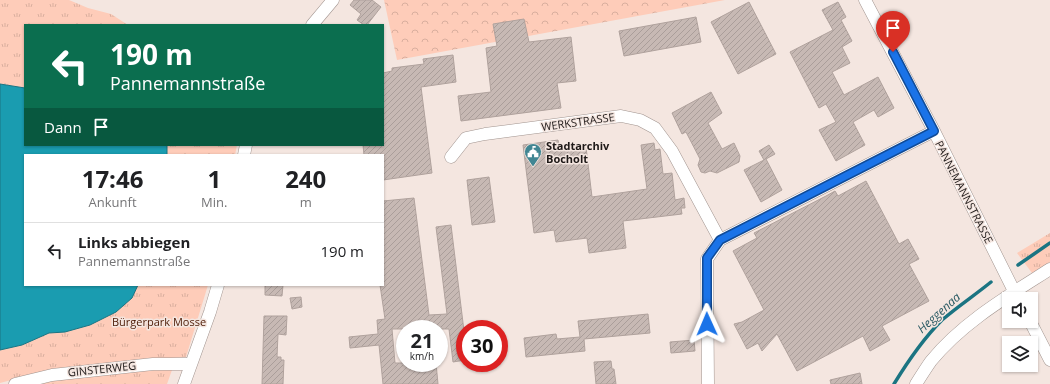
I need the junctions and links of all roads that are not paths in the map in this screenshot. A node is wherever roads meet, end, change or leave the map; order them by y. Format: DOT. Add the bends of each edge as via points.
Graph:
graph roads {
  1 [pos="333,0"];
  2 [pos="865,0"];
  3 [pos="313,24"];
  4 [pos="934,131"];
  5 [pos="451,157"];
  6 [pos="720,240"];
  7 [pos="1050,269"];
  8 [pos="218,286"];
  9 [pos="1014,292"];
  10 [pos="1021,292"];
  11 [pos="1002,304"];
  12 [pos="1034,328"];
  13 [pos="1050,360"];
  14 [pos="190,364"];
  15 [pos="15,384"];
  16 [pos="184,384"];
  17 [pos="708,384"];
  18 [pos="916,384"];
  1 -- 3 [label="street"];
  2 -- 4 [label="street, PANNEMANNSTRASSE"];
  4 -- 6 [label="street"];
  4 -- 9 [label="street, PANNEMANNSTRASSE"];
  5 -- 6 [label="street, WERKSTRASSE" via="466,138 621,116 640,120 655,128 672,150"];
  6 -- 17 [label="street" via="707,258"];
  7 -- 10 [label="street"];
  8 -- 14 [label="street"];
  11 -- 18 [label="street" via="974,320 952,339 931,361"];
  12 -- 13 [label="street"];
  14 -- 15 [label="street, GINSTERWEG" via="153,364 60,374"];
  14 -- 16 [label="street"];
}
